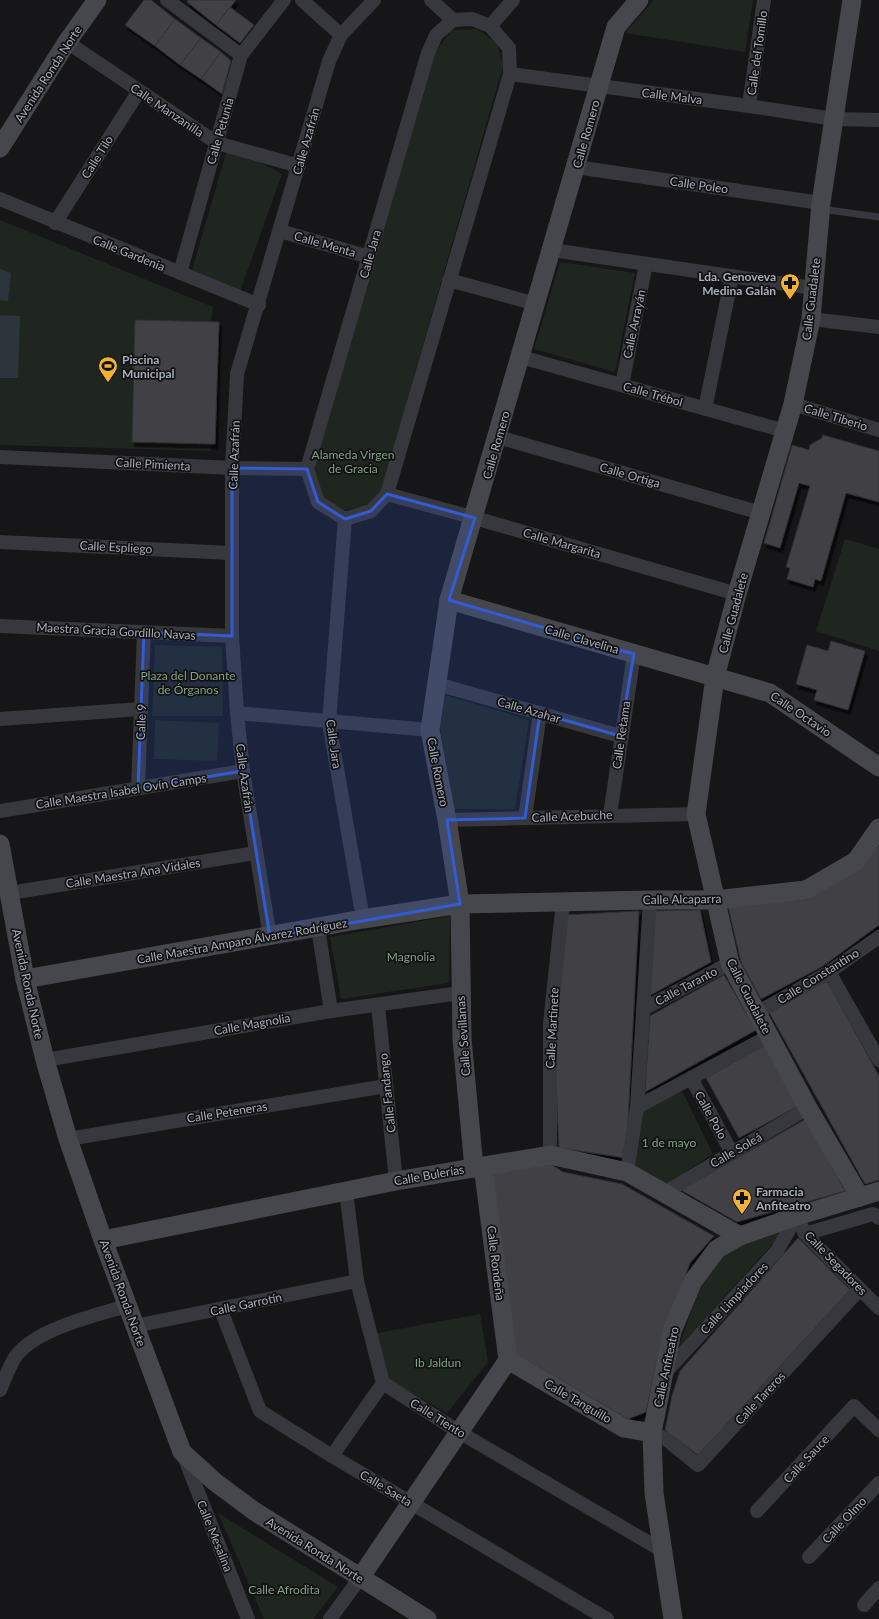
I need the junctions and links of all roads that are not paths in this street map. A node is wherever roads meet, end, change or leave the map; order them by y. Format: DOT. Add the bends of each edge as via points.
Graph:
graph roads {
  1 [pos="96,0"];
  2 [pos="167,0"];
  3 [pos="284,0"];
  4 [pos="302,0"];
  5 [pos="374,0"];
  6 [pos="431,0"];
  7 [pos="514,0"];
  8 [pos="639,0"];
  9 [pos="764,0"];
  10 [pos="852,0"];
  11 [pos="453,20"];
  12 [pos="490,26"];
  13 [pos="341,35"];
  14 [pos="67,42"];
  15 [pos="241,55"];
  16 [pos="510,74"];
  17 [pos="600,86"];
  18 [pos="139,91"];
  19 [pos="749,106"];
  20 [pos="834,119"];
  21 [pos="879,120"];
  22 [pos="217,143"];
  23 [pos="0,148"];
  24 [pos="299,166"];
  25 [pos="576,167"];
  26 [pos="0,199"];
  27 [pos="821,206"];
  28 [pos="879,217"];
  29 [pos="55,223"];
  30 [pos="280,231"];
  31 [pos="552,250"];
  32 [pos="369,257"];
  33 [pos="646,264"];
  34 [pos="180,273"];
  35 [pos="732,276"];
  36 [pos="449,280"];
  37 [pos="813,288"];
  38 [pos="536,304"];
  39 [pos="259,305"];
  40 [pos="811,319"];
  41 [pos="879,328"];
  42 [pos="521,357"];
  43 [pos="622,385"];
  44 [pos="793,404"];
  45 [pos="705,409"];
  46 [pos="879,430"];
  47 [pos="785,432"];
  48 [pos="498,437"];
  49 [pos="0,457"];
  50 [pos="232,468"];
  51 [pos="307,469"];
  52 [pos="387,494"];
  53 [pos="761,513"];
  54 [pos="475,518"];
  55 [pos="345,519"];
  56 [pos="0,542"];
  57 [pos="232,553"];
  58 [pos="737,594"];
  59 [pos="449,600"];
  60 [pos="0,626"];
  61 [pos="144,632"];
  62 [pos="232,636"];
  63 [pos="634,654"];
  64 [pos="715,677"];
  65 [pos="437,684"];
  66 [pos="141,709"];
  67 [pos="237,713"];
  68 [pos="540,713"];
  69 [pos="0,719"];
  70 [pos="329,722"];
  71 [pos="430,730"];
  72 [pos="620,736"];
  73 [pos="879,767"];
  74 [pos="243,771"];
  75 [pos="138,788"];
  76 [pos="0,812"];
  77 [pos="696,814"];
  78 [pos="610,815"];
  79 [pos="525,818"];
  80 [pos="447,820"];
  81 [pos="879,828"];
  82 [pos="0,844"];
  83 [pos="256,853"];
  84 [pos="10,893"];
  85 [pos="650,900"];
  86 [pos="715,900"];
  87 [pos="563,901"];
  88 [pos="460,904"];
  89 [pos="363,919"];
  90 [pos="318,928"];
  91 [pos="270,937"];
  92 [pos="879,937"];
  93 [pos="730,963"];
  94 [pos="829,972"];
  95 [pos="25,979"];
  96 [pos="460,993"];
  97 [pos="378,1004"];
  98 [pos="643,1009"];
  99 [pos="331,1011"];
  100 [pos="757,1013"];
  101 [pos="769,1036"];
  102 [pos="45,1060"];
  103 [pos="879,1060"];
  104 [pos="691,1078"];
  105 [pos="386,1086"];
  106 [pos="637,1107"];
  107 [pos="808,1108"];
  108 [pos="68,1139"];
  109 [pos="732,1153"];
  110 [pos="550,1155"];
  111 [pos="478,1167"];
  112 [pos="628,1172"];
  113 [pos="396,1181"];
  114 [pos="346,1191"];
  115 [pos="879,1191"];
  116 [pos="664,1193"];
  117 [pos="860,1197"];
  118 [pos="797,1216"];
  119 [pos="879,1218"];
  120 [pos="806,1234"];
  121 [pos="740,1236"];
  122 [pos="103,1240"];
  123 [pos="357,1281"];
  124 [pos="860,1289"];
  125 [pos="127,1306"];
  126 [pos="879,1308"];
  127 [pos="221,1310"];
  128 [pos="135,1326"];
  129 [pos="508,1360"];
  130 [pos="664,1374"];
  131 [pos="383,1383"];
  132 [pos="0,1390"];
  133 [pos="879,1430"];
  134 [pos="459,1432"];
  135 [pos="652,1432"];
  136 [pos="182,1452"];
  137 [pos="332,1456"];
  138 [pos="879,1483"];
  139 [pos="411,1503"];
  140 [pos="757,1511"];
  141 [pos="663,1551"];
  142 [pos="809,1557"];
  143 [pos="360,1578"];
  144 [pos="879,1588"];
  145 [pos="864,1605"];
  146 [pos="248,1619"];
  147 [pos="330,1619"];
  148 [pos="427,1619"];
  149 [pos="607,1619"];
  150 [pos="673,1619"];
  1 -- 14 [label="street, Avenida Ronda Norte"];
  2 -- 15 [label="street"];
  3 -- 15 [label="street, Calle Petunia"];
  4 -- 13 [label="street"];
  5 -- 13 [label="street, Calle Azafrán"];
  6 -- 11 [label="street"];
  7 -- 12 [label="street"];
  8 -- 17 [label="street, Calle Romero" via="616,27"];
  9 -- 19 [label="street, Calle del Tomillo"];
  10 -- 20 [label="street, Calle Guadalete"];
  11 -- 12 [label="street" via="472,19"];
  11 -- 32 [label="street, Calle Jara" via="436,35 428,53"];
  12 -- 16 [label="street" via="509,48"];
  13 -- 24 [label="street, Calle Azafrán" via="329,60"];
  14 -- 18 [label="street, Calle Manzanilla"];
  14 -- 23 [label="street, Avenida Ronda Norte"];
  15 -- 22 [label="street, Calle Petunia"];
  16 -- 17 [label="street, Calle Malva"];
  16 -- 36 [label="street"];
  17 -- 19 [label="street, Calle Malva"];
  17 -- 25 [label="street, Calle Romero"];
  18 -- 22 [label="street, Calle Manzanilla"];
  18 -- 29 [label="street, Calle Tilo"];
  19 -- 20 [label="street, Calle Malva"];
  20 -- 21 [label="street, Calle Malva"];
  20 -- 27 [label="street, Calle Guadalete"];
  22 -- 24 [label="street, Calle Manzanilla"];
  22 -- 34 [label="street, Calle Petunia"];
  24 -- 30 [label="street, Calle Azafrán"];
  25 -- 27 [label="street, Calle Poleo"];
  25 -- 31 [label="street, Calle Romero"];
  26 -- 29 [label="street, Calle Gardenia"];
  27 -- 28 [label="lane"];
  27 -- 37 [label="street, Calle Guadalete"];
  29 -- 34 [label="street, Calle Gardenia"];
  30 -- 32 [label="street, Calle Menta"];
  30 -- 39 [label="street, Calle Azafrán"];
  31 -- 33 [label="street"];
  31 -- 38 [label="street, Calle Romero"];
  32 -- 51 [label="street, Calle Jara"];
  33 -- 35 [label="street"];
  33 -- 43 [label="street, Calle Arrayán"];
  34 -- 39 [label="street, Calle Gardenia"];
  35 -- 37 [label="street"];
  35 -- 45 [label="street"];
  36 -- 38 [label="street"];
  36 -- 52 [label="street"];
  37 -- 40 [label="street, Calle Guadalete"];
  38 -- 42 [label="street, Calle Romero"];
  39 -- 50 [label="street, Calle Azafrán" via="237,374"];
  40 -- 41 [label="street"];
  40 -- 44 [label="street, Calle Guadalete"];
  42 -- 43 [label="street, Calle Trébol"];
  42 -- 48 [label="street, Calle Romero"];
  43 -- 45 [label="street, Calle Trébol"];
  44 -- 46 [label="street, Calle Tiberio"];
  44 -- 47 [label="street, Calle Guadalete"];
  45 -- 47 [label="street, Calle Trébol"];
  47 -- 53 [label="street, Calle Guadalete"];
  48 -- 53 [label="street, Calle Ortiga"];
  48 -- 54 [label="street, Calle Romero"];
  49 -- 50 [label="street, Calle Pimienta"];
  50 -- 51 [label="street, Calle Pimienta"];
  50 -- 57 [label="street, Calle Azafrán"];
  51 -- 55 [label="street" via="318,502"];
  52 -- 54 [label="street, Calle Margarita"];
  52 -- 55 [label="street" via="371,511"];
  53 -- 58 [label="street, Calle Guadalete"];
  54 -- 58 [label="street, Calle Margarita"];
  54 -- 59 [label="street, Calle Romero"];
  55 -- 70 [label="street, Calle Jara"];
  56 -- 57 [label="street, Calle Espliego"];
  57 -- 62 [label="street, Calle Azafrán"];
  58 -- 64 [label="street, Calle Guadalete"];
  59 -- 63 [label="street, Calle Clavelina"];
  59 -- 65 [label="street, Calle Romero"];
  60 -- 61 [label="street, Maestra Gracia Gordillo Navas"];
  61 -- 62 [label="street, Maestra Gracia Gordillo Navas"];
  61 -- 66 [label="street, Calle 9"];
  62 -- 67 [label="street, Calle Azafrán"];
  63 -- 64 [label="street, Calle Clavelina"];
  63 -- 72 [label="street, Calle Retama"];
  64 -- 73 [label="street, Calle Octavio" via="770,692"];
  64 -- 77 [label="street, Calle Guadalete"];
  65 -- 68 [label="street, Calle Azahar"];
  65 -- 71 [label="street, Calle Romero"];
  66 -- 69 [label="street"];
  66 -- 75 [label="street, Calle 9"];
  67 -- 70 [label="street"];
  67 -- 74 [label="street, Calle Azafrán"];
  68 -- 72 [label="street, Calle Azahar"];
  68 -- 79 [label="street"];
  70 -- 71 [label="street"];
  70 -- 89 [label="street, Calle Jara"];
  71 -- 80 [label="street, Calle Romero"];
  72 -- 78 [label="street, Calle Retama"];
  74 -- 75 [label="street, Calle Maestra Isabel Ovín Camps"];
  74 -- 83 [label="street, Calle Azafrán"];
  75 -- 76 [label="street, Calle Maestra Isabel Ovín Camps"];
  77 -- 78 [label="street, Calle Acebuche"];
  77 -- 86 [label="street, Calle Guadalete"];
  78 -- 79 [label="street, Calle Acebuche"];
  79 -- 80 [label="street, Calle Acebuche"];
  80 -- 88 [label="street, Calle Romero"];
  81 -- 86 [label="street, Calle Alcaparra" via="856,860 806,890"];
  82 -- 84 [label="street, Avenida Ronda Norte"];
  83 -- 84 [label="street, Calle Maestra Ana Vidales"];
  83 -- 91 [label="street, Calle Azafrán"];
  84 -- 95 [label="street, Avenida Ronda Norte"];
  85 -- 86 [label="street, Calle Alcaparra"];
  85 -- 87 [label="street, Calle Alcaparra"];
  85 -- 98 [label="street"];
  86 -- 93 [label="street, Calle Guadalete"];
  87 -- 88 [label="street, Calle Alcaparra"];
  87 -- 110 [label="street, Calle Martinete" via="550,1024"];
  88 -- 89 [label="street, Calle Maestra Amparo Álvarez Rodríguez"];
  88 -- 96 [label="street, Calle Sevillanas"];
  89 -- 90 [label="street, Calle Maestra Amparo Álvarez Rodríguez"];
  90 -- 91 [label="street, Calle Maestra Amparo Álvarez Rodríguez"];
  90 -- 99 [label="street"];
  91 -- 95 [label="street, Calle Maestra Amparo Álvarez Rodríguez"];
  92 -- 94 [label="street, Calle Constantino"];
  93 -- 98 [label="street, Calle Taranto"];
  93 -- 100 [label="street, Calle Guadalete"];
  94 -- 100 [label="street, Calle Constantino"];
  94 -- 103 [label="street"];
  95 -- 102 [label="street, Avenida Ronda Norte"];
  96 -- 97 [label="street, Calle Magnolia"];
  96 -- 111 [label="street, Calle Sevillanas" via="462,1040"];
  97 -- 99 [label="street, Calle Magnolia"];
  97 -- 105 [label="street, Calle Fandango"];
  98 -- 106 [label="street"];
  99 -- 102 [label="street, Calle Magnolia"];
  100 -- 101 [label="street, Calle Guadalete"];
  101 -- 104 [label="street"];
  101 -- 107 [label="street, Calle Guadalete"];
  102 -- 108 [label="street, Avenida Ronda Norte"];
  104 -- 106 [label="street"];
  104 -- 109 [label="street, Calle Polo"];
  105 -- 108 [label="street, Calle Peteneras"];
  105 -- 113 [label="street, Calle Fandango"];
  106 -- 112 [label="street"];
  107 -- 109 [label="street, Calle Soleá"];
  107 -- 117 [label="street, Calle Guadalete"];
  108 -- 122 [label="street, Avenida Ronda Norte"];
  109 -- 116 [label="street, Calle Soleá"];
  110 -- 111 [label="street, Calle Bulerías"];
  110 -- 112 [label="street, Calle Bulerías"];
  111 -- 113 [label="street, Calle Bulerías"];
  111 -- 129 [label="street, Calle Rondeña"];
  112 -- 116 [label="street, Calle Bulerías"];
  113 -- 114 [label="street, Calle Bulerías"];
  114 -- 122 [label="street, Calle Bulerías"];
  114 -- 123 [label="street"];
  115 -- 117 [label="street, Calle Anfiteatro"];
  116 -- 121 [label="street, Calle Bulerías"];
  117 -- 118 [label="street, Calle Anfiteatro"];
  118 -- 120 [label="street, Calle Segadores"];
  118 -- 121 [label="street, Calle Anfiteatro"];
  118 -- 130 [label="street, Calle Limpiadores" via="778,1251"];
  119 -- 120 [label="street" via="873,1214"];
  120 -- 124 [label="street, Calle Segadores"];
  121 -- 130 [label="street, Calle Anfiteatro" via="717,1249 693,1281 672,1331"];
  122 -- 125 [label="street, Avenida Ronda Norte"];
  123 -- 127 [label="street, Calle Garrotín"];
  123 -- 131 [label="street"];
  124 -- 126 [label="street, Calle Segadores"];
  124 -- 135 [label="street, Calle Tareros" via="698,1465 666,1439"];
  125 -- 128 [label="street, Avenida Ronda Norte"];
  125 -- 132 [label="street" via="64,1325 34,1340 16,1356"];
  127 -- 128 [label="street, Calle Garrotín"];
  127 -- 137 [label="street, Calle Saeta" via="260,1410"];
  128 -- 136 [label="street, Avenida Ronda Norte"];
  129 -- 134 [label="street"];
  129 -- 135 [label="street, Calle Tanguillo" via="624,1428"];
  130 -- 135 [label="street, Calle Anfiteatro"];
  131 -- 134 [label="street, Calle Tiento"];
  131 -- 137 [label="street"];
  133 -- 140 [label="street, Calle Sauce" via="854,1406"];
  134 -- 139 [label="street"];
  134 -- 141 [label="street, Calle Tiento"];
  135 -- 141 [label="street, Calle Anfiteatro" via="654,1493"];
  136 -- 143 [label="street, Avenida Ronda Norte" via="215,1482 254,1511"];
  136 -- 146 [label="street, Calle Mesalina"];
  137 -- 139 [label="street, Calle Saeta"];
  138 -- 142 [label="street, Calle Olmo"];
  139 -- 143 [label="street"];
  139 -- 149 [label="street, Calle Saeta"];
  141 -- 150 [label="street, Calle Anfiteatro"];
  143 -- 147 [label="street"];
  143 -- 148 [label="street, Avenida Ronda Norte"];
  144 -- 145 [label="street"];
}
